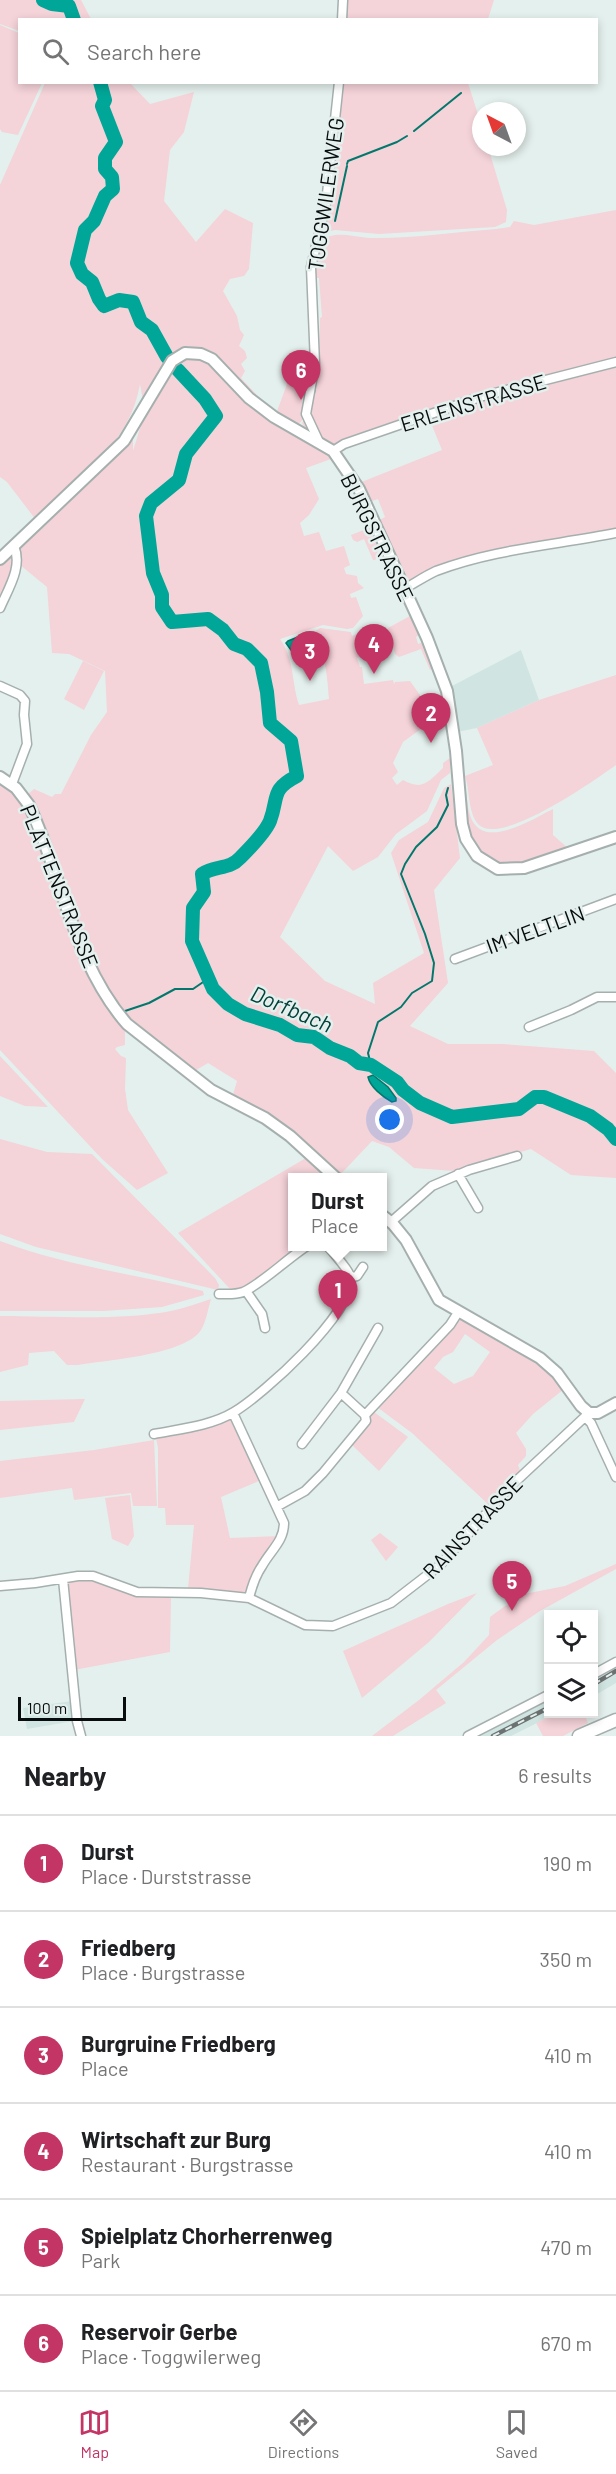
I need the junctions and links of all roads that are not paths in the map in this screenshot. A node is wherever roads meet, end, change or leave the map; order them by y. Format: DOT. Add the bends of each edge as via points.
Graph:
graph roads {
  1 [pos="343,0"];
  2 [pos="342,18"];
  3 [pos="339,84"];
  4 [pos="616,362"];
  5 [pos="320,446"];
  6 [pos="333,451"];
  7 [pos="616,533"];
  8 [pos="14,546"];
  9 [pos="0,559"];
  10 [pos="404,589"];
  11 [pos="0,608"];
  12 [pos="0,686"];
  13 [pos="0,777"];
  14 [pos="12,784"];
  15 [pos="616,837"];
  16 [pos="616,899"];
  17 [pos="454,959"];
  18 [pos="616,997"];
  19 [pos="529,1027"];
  20 [pos="517,1156"];
  21 [pos="331,1173"];
  22 [pos="458,1174"];
  23 [pos="478,1208"];
  24 [pos="387,1219"];
  25 [pos="300,1251"];
  26 [pos="332,1251"];
  27 [pos="363,1267"];
  28 [pos="351,1277"];
  29 [pos="246,1291"];
  30 [pos="219,1294"];
  31 [pos="459,1311"];
  32 [pos="265,1328"];
  33 [pos="378,1328"];
  34 [pos="341,1393"];
  35 [pos="616,1403"];
  36 [pos="233,1413"];
  37 [pos="365,1415"];
  38 [pos="587,1415"];
  39 [pos="154,1434"];
  40 [pos="302,1444"];
  41 [pos="616,1477"];
  42 [pos="278,1506"];
  43 [pos="63,1579"];
  44 [pos="0,1586"];
  45 [pos="249,1598"];
  46 [pos="616,1662"];
  47 [pos="598,1672"];
  48 [pos="544,1698"];
  49 [pos="616,1720"];
  50 [pos="81,1736"];
  51 [pos="468,1736"];
  52 [pos="579,1736"];
  1 -- 2 [label="street"];
  3 -- 5 [label="street, TOGGWILERWEG" via="326,203 311,267 315,364 306,414"];
  4 -- 6 [label="street, ERLENSTRASSE" via="483,396"];
  5 -- 6 [label="street, BURGSTRASSE"];
  5 -- 8 [label="street, BURGSTRASSE" via="249,398 212,359 192,353 178,357 167,367 124,441"];
  6 -- 10 [label="street, BURGSTRASSE" via="359,489"];
  7 -- 10 [label="street" via="467,561 434,572"];
  8 -- 9 [label="street, BURGSTRASSE"];
  8 -- 11 [label="street" via="18,556 16,569"];
  10 -- 15 [label="street, BURGSTRASSE" via="447,691 462,824 477,856 498,869 524,868"];
  12 -- 14 [label="street" via="20,695 25,702 27,744"];
  13 -- 14 [label="street, PLATTENSTRASSE"];
  14 -- 21 [label="street, PLATTENSTRASSE" via="33,812 78,940 116,1011 211,1090 291,1136"];
  16 -- 17 [label="street, IM VELTLIN"];
  18 -- 19 [label="street" via="597,997"];
  20 -- 22 [label="street"];
  22 -- 23 [label="street"];
  22 -- 24 [label="street" via="432,1186"];
  24 -- 31 [label="street" via="406,1240 439,1300"];
  25 -- 29 [label="street"];
  26 -- 28 [label="street"];
  27 -- 28 [label="street" via="357,1276"];
  28 -- 36 [label="street" via="342,1304 308,1348 284,1373"];
  29 -- 30 [label="street"];
  29 -- 32 [label="street" via="262,1314"];
  31 -- 37 [label="street"];
  31 -- 38 [label="street" via="540,1358 557,1373"];
  33 -- 34 [label="street"];
  34 -- 37 [label="street"];
  34 -- 40 [label="street"];
  35 -- 38 [label="street, RAINSTRASSE"];
  36 -- 39 [label="street"];
  36 -- 42 [label="street"];
  37 -- 42 [label="street" via="366,1421 323,1473 305,1491"];
  38 -- 41 [label="street"];
  38 -- 45 [label="street, RAINSTRASSE" via="513,1484 439,1566 391,1603 333,1626 315,1627"];
  42 -- 45 [label="street" via="285,1523 284,1536 262,1565"];
  43 -- 44 [label="street, RAINSTRASSE"];
  43 -- 45 [label="street, RAINSTRASSE" via="93,1576 137,1592"];
  43 -- 50 [label="street"];
  46 -- 47 [label="street"];
  48 -- 51 [label="street"];
  49 -- 52 [label="main road"];
}
